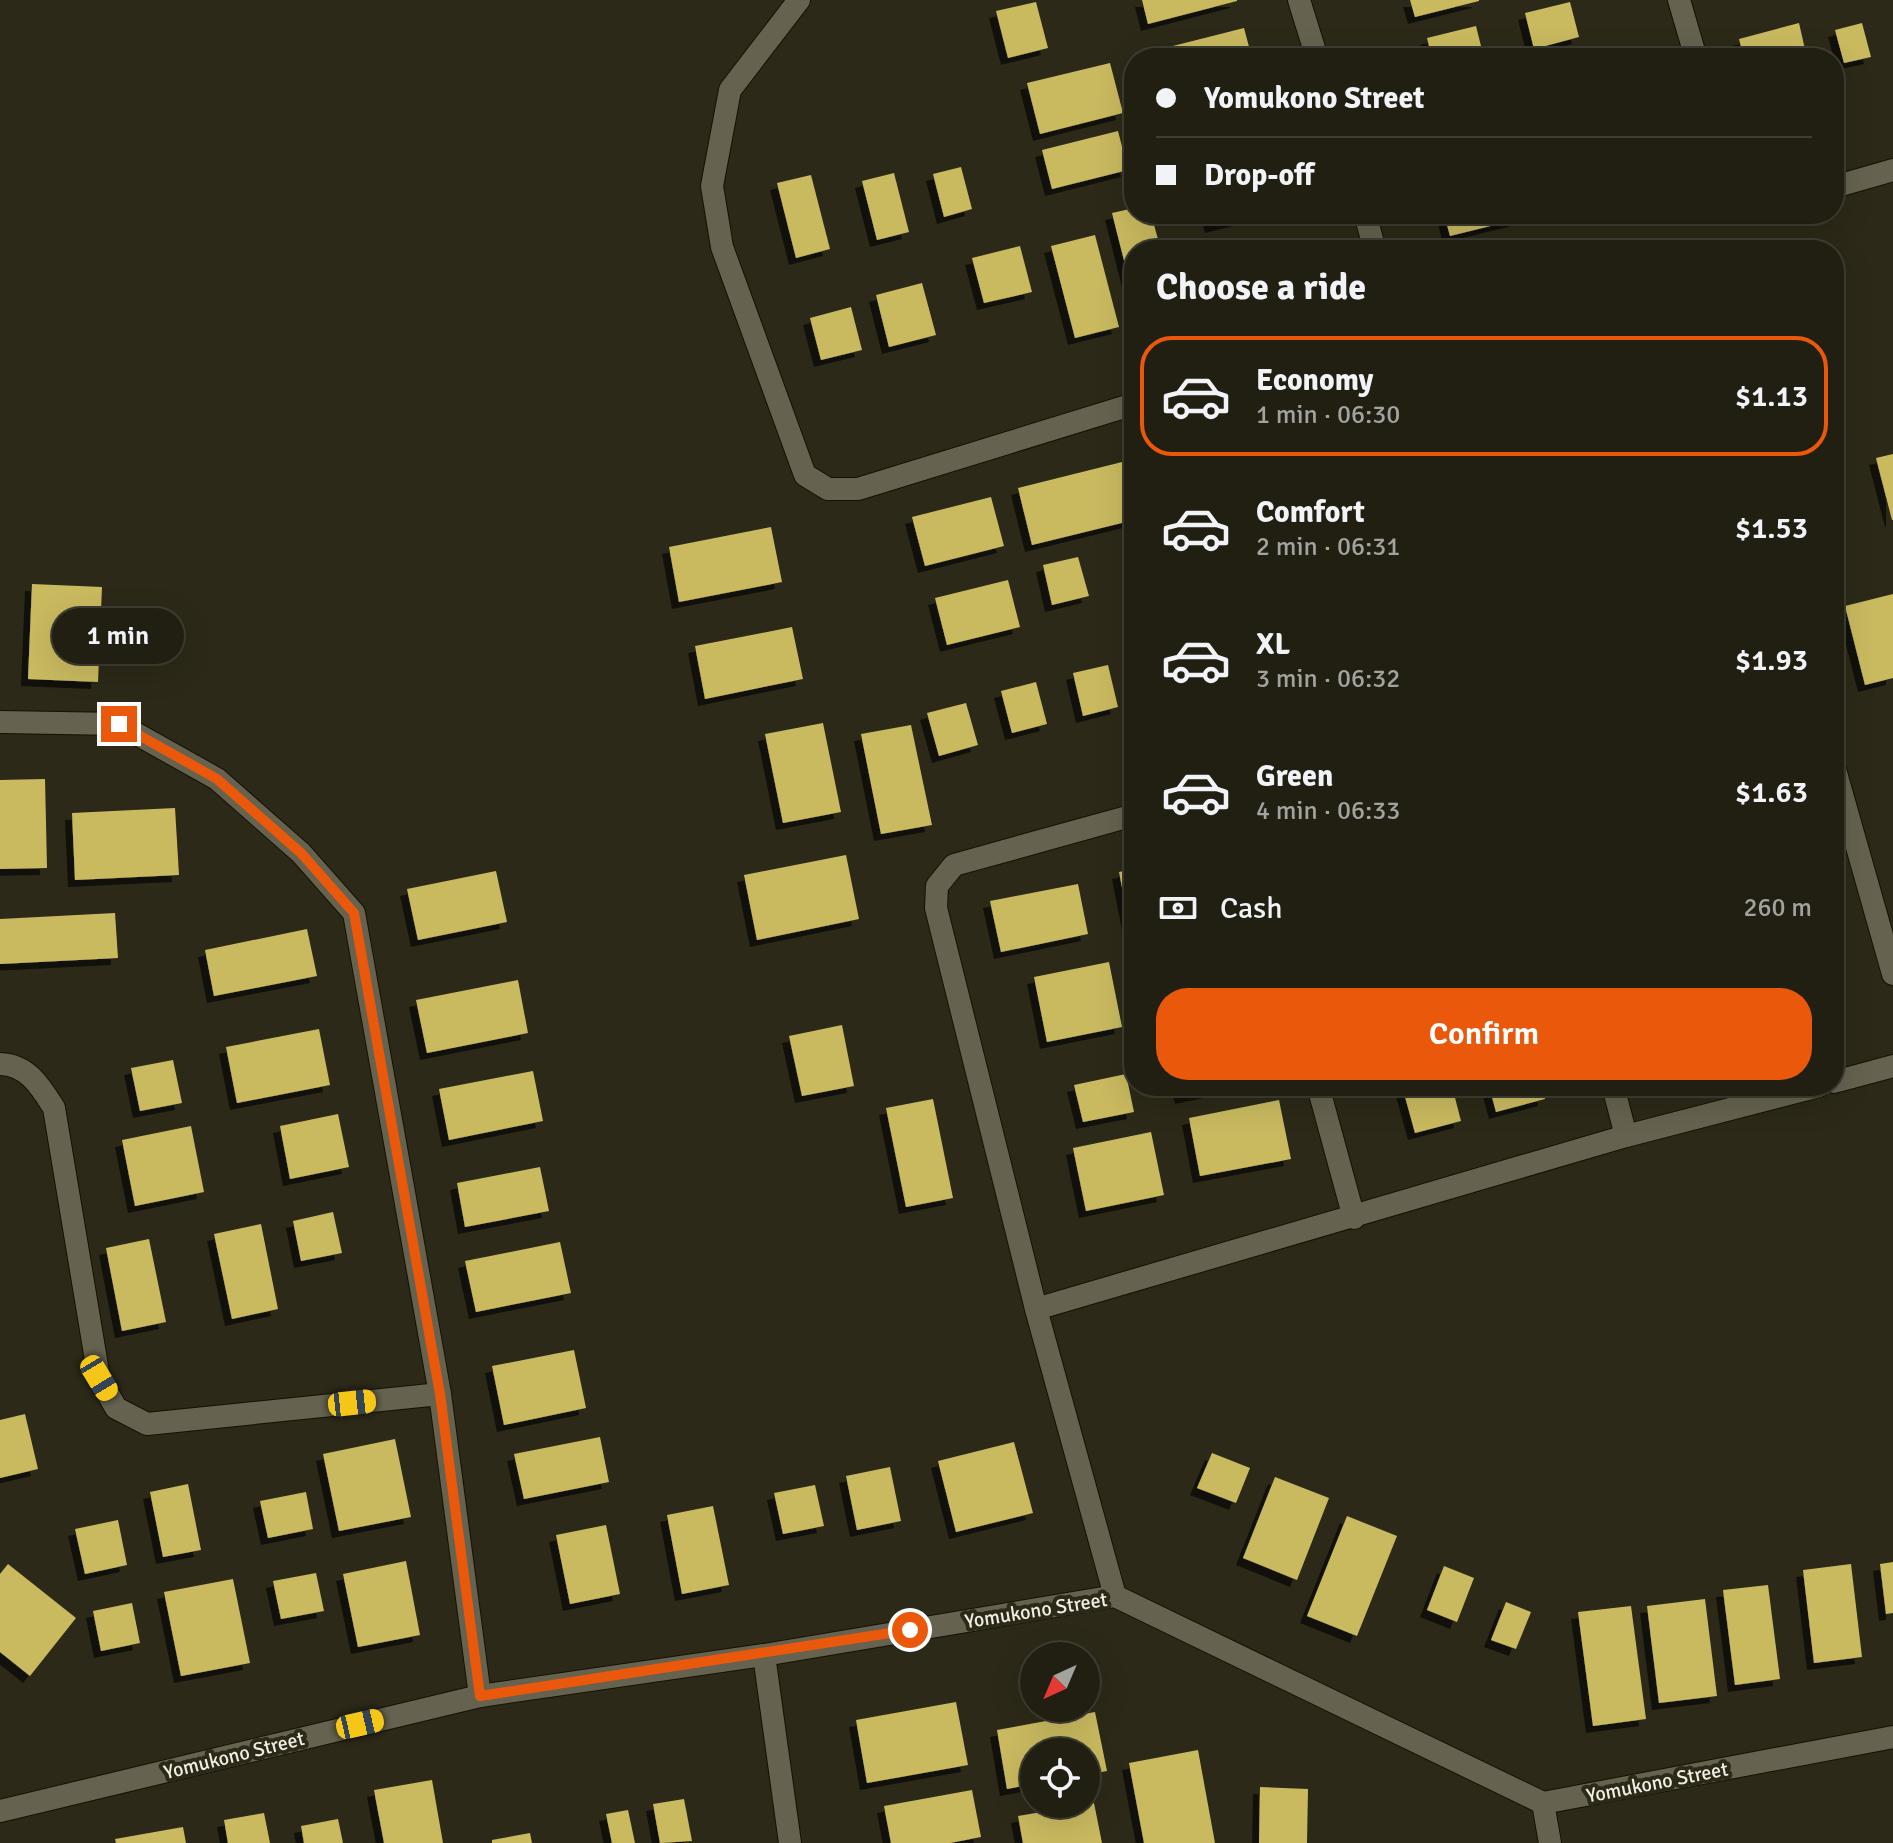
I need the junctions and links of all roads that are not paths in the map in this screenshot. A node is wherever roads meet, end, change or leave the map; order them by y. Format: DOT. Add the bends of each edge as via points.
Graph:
graph roads {
  1 [pos="799,0"];
  2 [pos="1299,0"];
  3 [pos="1679,0"];
  4 [pos="1314,48"];
  5 [pos="1693,48"];
  6 [pos="1893,170"];
  7 [pos="1844,184"];
  8 [pos="1124,407"];
  9 [pos="0,722"];
  10 [pos="1844,801"];
  11 [pos="1124,818"];
  12 [pos="1893,974"];
  13 [pos="0,1064"];
  14 [pos="1893,1066"];
  15 [pos="1844,1079"];
  16 [pos="1321,1096"];
  17 [pos="1616,1096"];
  18 [pos="1780,1096"];
  19 [pos="1626,1136"];
  20 [pos="1354,1218"];
  21 [pos="1036,1309"];
  22 [pos="440,1394"];
  23 [pos="1115,1596"];
  24 [pos="764,1655"];
  25 [pos="480,1696"];
  26 [pos="1893,1737"];
  27 [pos="1543,1803"];
  28 [pos="0,1811"];
  29 [pos="790,1843"];
  30 [pos="1550,1843"];
  1 -- 8 [label="street" via="730,90 712,186 722,247 805,475 828,489 858,489"];
  2 -- 4 [label="street"];
  3 -- 5 [label="street"];
  6 -- 7 [label="street"];
  9 -- 22 [label="street" via="119,724 217,779 301,853 354,913"];
  10 -- 12 [label="street"];
  11 -- 21 [label="street" via="954,865 937,886 936,908"];
  13 -- 22 [label="street" via="15,1065 37,1081 54,1108 99,1378 116,1408 147,1424"];
  14 -- 15 [label="street"];
  16 -- 20 [label="street"];
  17 -- 19 [label="street"];
  18 -- 19 [label="street"];
  19 -- 20 [label="street"];
  20 -- 21 [label="street"];
  21 -- 23 [label="street"];
  22 -- 25 [label="street"];
  23 -- 24 [label="street, Yomukono Street"];
  23 -- 27 [label="street, Yomukono Street"];
  24 -- 25 [label="street, Yomukono Street"];
  24 -- 29 [label="street"];
  25 -- 28 [label="street, Yomukono Street"];
  26 -- 27 [label="street, Yomukono Street"];
  27 -- 30 [label="street"];
}
